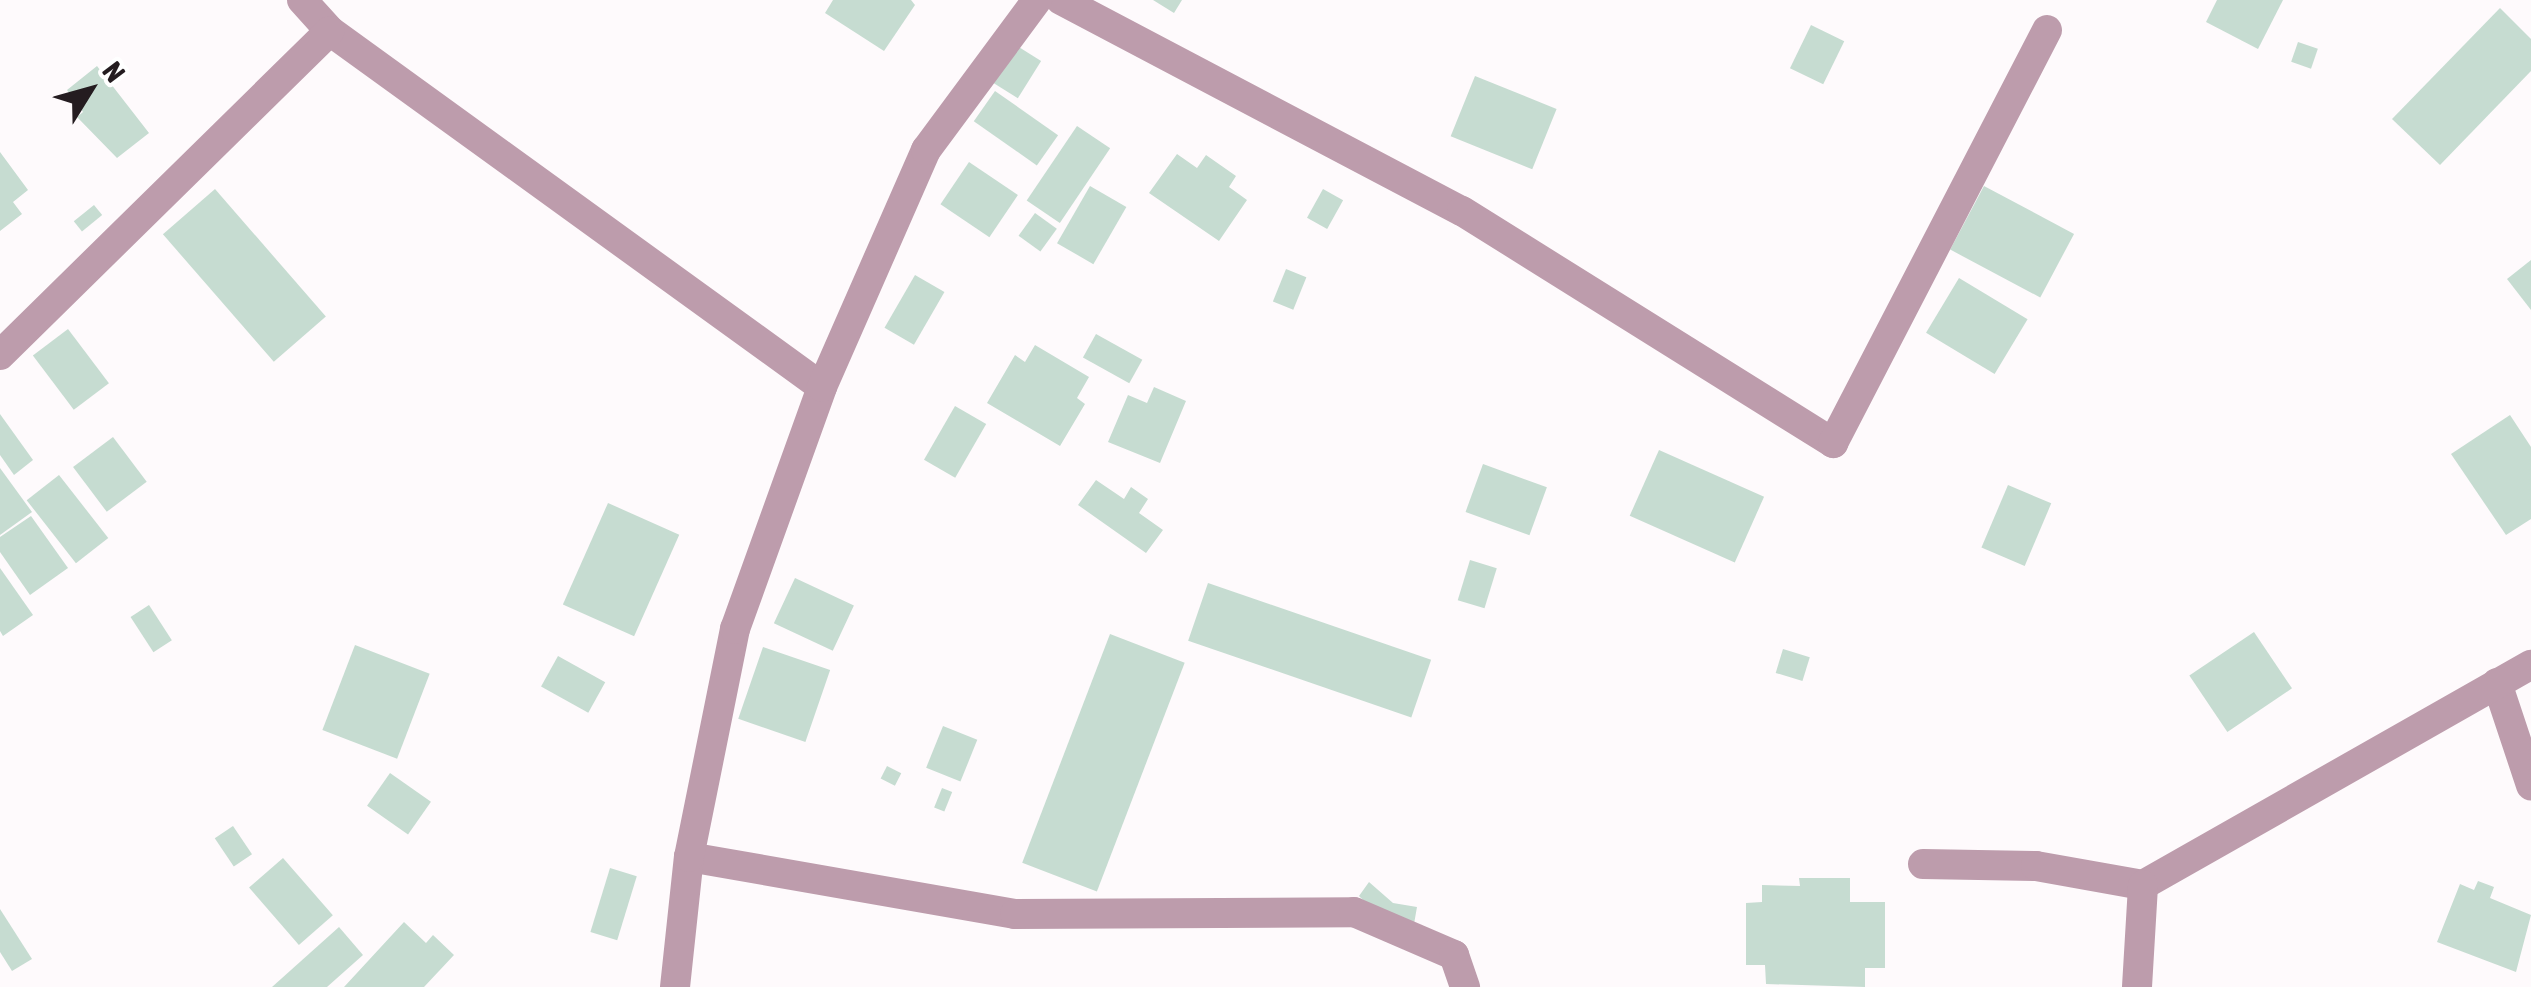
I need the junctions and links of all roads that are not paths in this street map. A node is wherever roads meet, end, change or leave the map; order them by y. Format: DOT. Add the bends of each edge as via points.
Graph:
graph roads {
  1 [pos="302,0"];
  2 [pos="1037,0"];
  3 [pos="1061,0"];
  4 [pos="2047,30"];
  5 [pos="330,31"];
  6 [pos="0,354"];
  7 [pos="822,387"];
  8 [pos="2531,665"];
  9 [pos="2498,683"];
  10 [pos="2531,785"];
  11 [pos="689,857"];
  12 [pos="1923,864"];
  13 [pos="2143,884"];
  14 [pos="675,987"];
  15 [pos="1466,987"];
  16 [pos="2137,987"];
  1 -- 5 [label="street"];
  2 -- 7 [label="street" via="926,150"];
  3 -- 4 [label="street" via="1462,211 1833,444"];
  5 -- 6 [label="street"];
  5 -- 7 [label="street"];
  7 -- 11 [label="street" via="735,629"];
  8 -- 9 [label="street"];
  9 -- 10 [label="street"];
  9 -- 13 [label="street"];
  11 -- 14 [label="street"];
  11 -- 15 [label="street" via="1015,914 1354,912 1454,955"];
  12 -- 13 [label="street" via="2036,866"];
  13 -- 16 [label="street"];
}
